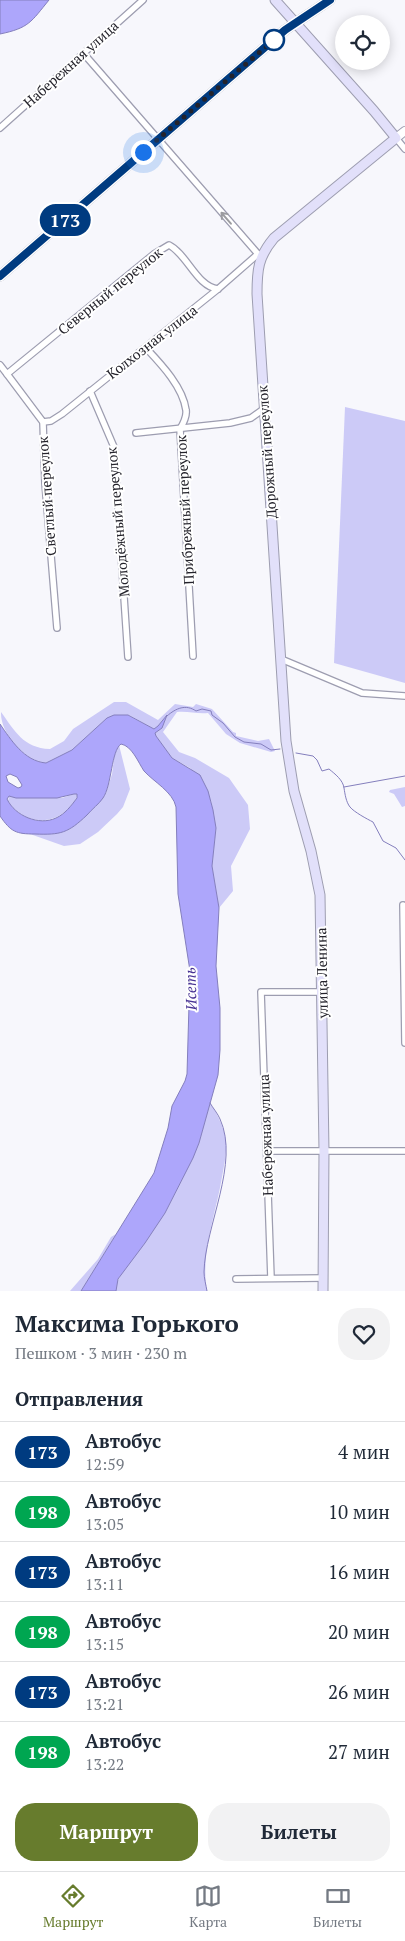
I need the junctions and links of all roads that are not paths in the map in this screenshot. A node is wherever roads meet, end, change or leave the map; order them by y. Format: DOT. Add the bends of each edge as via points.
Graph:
graph roads {
  1 [pos="143,0"];
  2 [pos="275,0"];
  3 [pos="330,0"];
  4 [pos="295,23"];
  5 [pos="84,54"];
  6 [pos="0,128"];
  7 [pos="405,131"];
  8 [pos="396,138"];
  9 [pos="157,140"];
  10 [pos="405,149"];
  11 [pos="260,255"];
  12 [pos="0,276"];
  13 [pos="218,289"];
  14 [pos="146,348"];
  15 [pos="0,365"];
  16 [pos="7,374"];
  17 [pos="90,390"];
  18 [pos="265,408"];
  19 [pos="42,422"];
  20 [pos="180,429"];
  21 [pos="136,434"];
  22 [pos="57,628"];
  23 [pos="193,656"];
  24 [pos="128,657"];
  25 [pos="281,660"];
  26 [pos="405,696"];
  27 [pos="403,905"];
  28 [pos="322,992"];
  29 [pos="405,1043"];
  30 [pos="267,1151"];
  31 [pos="324,1151"];
  32 [pos="405,1151"];
  33 [pos="271,1278"];
  34 [pos="324,1278"];
  35 [pos="236,1279"];
  36 [pos="323,1291"];
  1 -- 5 [label="street, Набережная улица"];
  2 -- 4 [label="main road"];
  3 -- 4 [label="main road"];
  4 -- 8 [label="main road"];
  4 -- 9 [label="main road"];
  5 -- 6 [label="street, Набережная улица"];
  5 -- 9 [label="street"];
  7 -- 8 [label="street"];
  8 -- 10 [label="street"];
  8 -- 11 [label="main road, Дорожный переулок" via="284,229"];
  11 -- 9 [label="street, one-way"];
  9 -- 12 [label="main road"];
  11 -- 13 [label="street, Колхозная улица"];
  11 -- 18 [label="main road, Дорожный переулок" via="256,294"];
  13 -- 14 [label="street, Колхозная улица"];
  13 -- 16 [label="street, Северный переулок" via="212,289 205,283 176,248 169,245"];
  14 -- 17 [label="street, Колхозная улица"];
  14 -- 20 [label="street, Прибрежный переулок" via="168,374 183,399 187,412"];
  15 -- 16 [label="street"];
  16 -- 19 [label="street, Светлый переулок"];
  17 -- 19 [label="street, Колхозная улица" via="62,414"];
  17 -- 24 [label="street, Молодёжный переулок" via="114,447"];
  18 -- 20 [label="street" via="251,418"];
  18 -- 25 [label="main road, Дорожный переулок"];
  19 -- 22 [label="street, Светлый переулок"];
  20 -- 21 [label="street"];
  20 -- 23 [label="street, Прибрежный переулок"];
  25 -- 26 [label="street" via="362,693"];
  25 -- 28 [label="main road, улица Ленина" via="287,754 320,895"];
  27 -- 29 [label="street"];
  28 -- 30 [label="street, Набережная улица" via="261,992"];
  28 -- 31 [label="main road, улица Ленина"];
  30 -- 31 [label="street"];
  30 -- 33 [label="street, Набережная улица"];
  31 -- 32 [label="street"];
  31 -- 34 [label="main road, улица Ленина"];
  33 -- 34 [label="street"];
  33 -- 35 [label="street"];
  34 -- 36 [label="main road, улица Ленина"];
}
